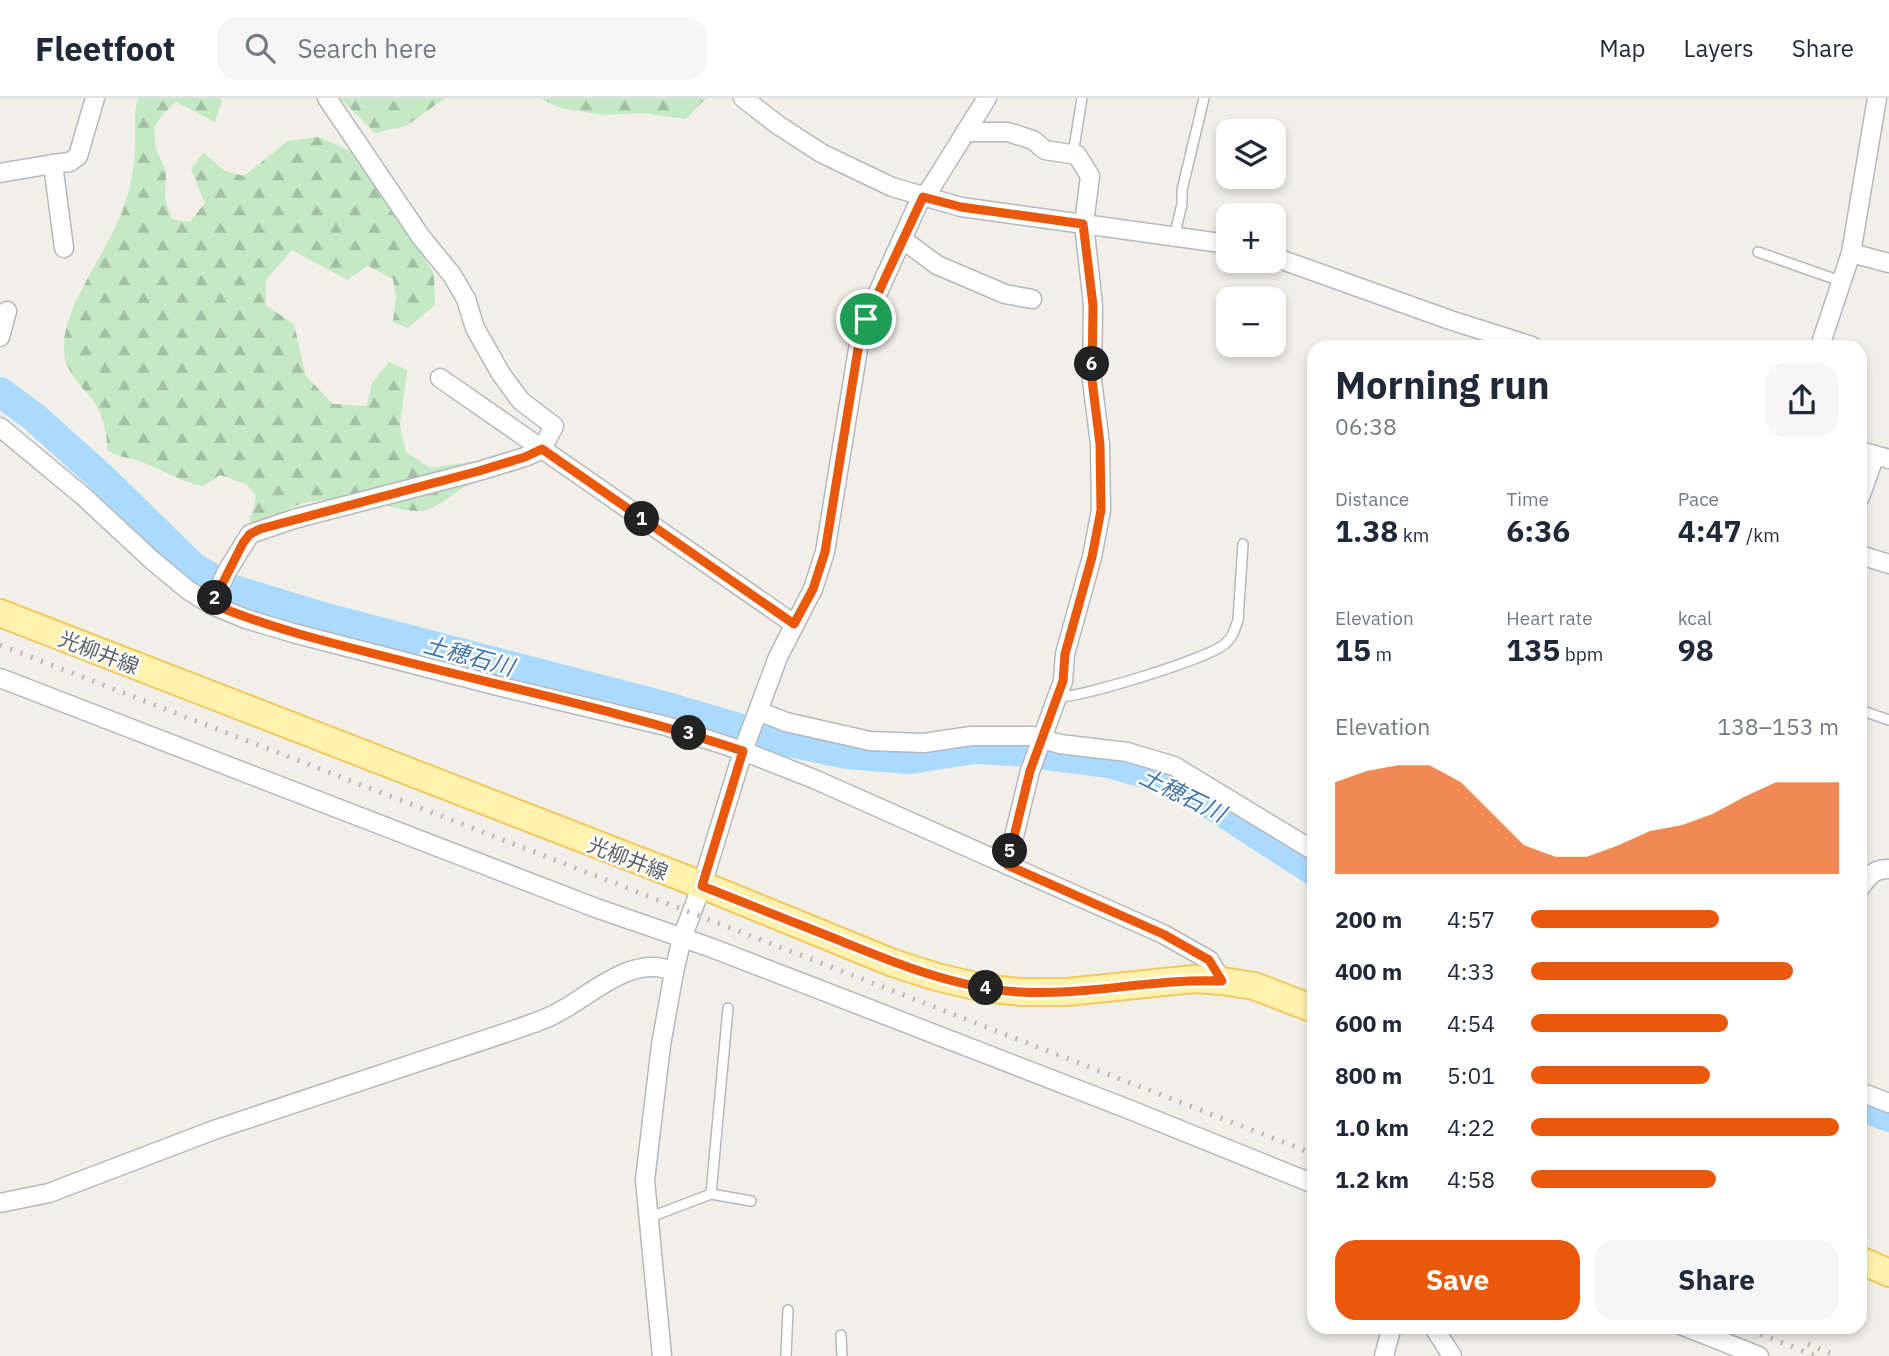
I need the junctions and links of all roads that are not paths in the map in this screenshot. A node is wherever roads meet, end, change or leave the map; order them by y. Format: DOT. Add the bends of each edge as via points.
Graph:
graph roads {
  1 [pos="95,98"];
  2 [pos="327,98"];
  3 [pos="743,98"];
  4 [pos="987,98"];
  5 [pos="1082,98"];
  6 [pos="1204,98"];
  7 [pos="1877,98"];
  8 [pos="965,132"];
  9 [pos="1073,154"];
  10 [pos="53,164"];
  11 [pos="0,173"];
  12 [pos="923,197"];
  13 [pos="1083,224"];
  14 [pos="1174,238"];
  15 [pos="902,239"];
  16 [pos="1216,243"];
  17 [pos="64,248"];
  18 [pos="1758,252"];
  19 [pos="1851,253"];
  20 [pos="1286,261"];
  21 [pos="1889,263"];
  22 [pos="1843,282"];
  23 [pos="1032,299"];
  24 [pos="7,311"];
  25 [pos="0,337"];
  26 [pos="1513,340"];
  27 [pos="1822,340"];
  28 [pos="440,379"];
  29 [pos="0,427"];
  30 [pos="542,449"];
  31 [pos="1880,454"];
  32 [pos="1867,482"];
  33 [pos="1243,544"];
  34 [pos="1867,557"];
  35 [pos="1889,564"];
  36 [pos="212,604"];
  37 [pos="0,613"];
  38 [pos="794,624"];
  39 [pos="0,678"];
  40 [pos="1058,697"];
  41 [pos="1867,712"];
  42 [pos="756,716"];
  43 [pos="1889,720"];
  44 [pos="1039,740"];
  45 [pos="744,748"];
  46 [pos="1307,847"];
  47 [pos="1007,865"];
  48 [pos="1889,869"];
  49 [pos="1867,878"];
  50 [pos="702,886"];
  51 [pos="682,939"];
  52 [pos="674,972"];
  53 [pos="1222,981"];
  54 [pos="1307,1006"];
  55 [pos="728,1008"];
  56 [pos="1867,1094"];
  57 [pos="1889,1102"];
  58 [pos="1307,1181"];
  59 [pos="711,1194"];
  60 [pos="751,1201"];
  61 [pos="0,1203"];
  62 [pos="648,1218"];
  63 [pos="1867,1263"];
  64 [pos="1889,1273"];
  65 [pos="788,1310"];
  66 [pos="1390,1334"];
  67 [pos="1438,1334"];
  68 [pos="1703,1334"];
  69 [pos="841,1335"];
  70 [pos="662,1356"];
  71 [pos="786,1356"];
  72 [pos="842,1356"];
  73 [pos="1384,1356"];
  74 [pos="1452,1356"];
  75 [pos="1759,1356"];
  1 -- 10 [label="street" via="78,156"];
  2 -- 30 [label="street" via="452,275 501,374 521,401 554,426"];
  3 -- 12 [label="street" via="821,153"];
  4 -- 8 [label="street"];
  5 -- 9 [label="lane"];
  6 -- 14 [label="lane"];
  7 -- 19 [label="street"];
  8 -- 9 [label="street" via="1008,132 1033,140 1045,150"];
  8 -- 12 [label="street"];
  9 -- 13 [label="street" via="1090,176"];
  10 -- 11 [label="street"];
  10 -- 17 [label="street"];
  12 -- 13 [label="street" via="961,207"];
  12 -- 15 [label="street"];
  13 -- 14 [label="street"];
  13 -- 40 [label="street" via="1093,305 1092,380 1100,444 1101,510"];
  14 -- 16 [label="street"];
  15 -- 23 [label="street" via="937,265 1004,294"];
  15 -- 38 [label="street" via="859,343 825,552 813,589"];
  18 -- 22 [label="lane"];
  19 -- 21 [label="street"];
  19 -- 22 [label="street"];
  20 -- 26 [label="street"];
  22 -- 27 [label="street"];
  24 -- 25 [label="street"];
  28 -- 30 [label="street"];
  29 -- 36 [label="street" via="153,561"];
  30 -- 36 [label="street" via="479,471 260,529 243,543"];
  30 -- 38 [label="street"];
  31 -- 32 [label="street"];
  33 -- 40 [label="lane" via="1238,620 1228,642 1121,683"];
  34 -- 35 [label="street"];
  36 -- 45 [label="street" via="293,633"];
  37 -- 50 [label="main road, 光柳井線"];
  38 -- 42 [label="street"];
  39 -- 51 [label="street"];
  40 -- 44 [label="street"];
  41 -- 43 [label="lane"];
  42 -- 44 [label="street" via="870,741 924,743 971,736 1033,736"];
  42 -- 45 [label="street"];
  44 -- 46 [label="street" via="1157,759"];
  44 -- 47 [label="street"];
  45 -- 47 [label="street"];
  45 -- 50 [label="street"];
  47 -- 53 [label="street" via="1163,934 1209,960"];
  48 -- 49 [label="street"];
  50 -- 51 [label="street"];
  50 -- 53 [label="main road, 光柳井線" via="893,962 983,988 1067,992 1194,979"];
  51 -- 52 [label="street"];
  51 -- 58 [label="street"];
  52 -- 61 [label="street" via="646,967 618,976 553,1015 514,1030 214,1130 49,1193"];
  52 -- 62 [label="street" via="646,1156"];
  53 -- 54 [label="main road, 光柳井線" via="1254,986"];
  55 -- 59 [label="lane"];
  56 -- 57 [label="street"];
  59 -- 60 [label="lane"];
  59 -- 62 [label="lane"];
  62 -- 70 [label="street"];
  63 -- 64 [label="main road"];
  65 -- 71 [label="lane"];
  66 -- 73 [label="street"];
  67 -- 74 [label="street"];
  68 -- 75 [label="street"];
  69 -- 72 [label="lane"];
}
